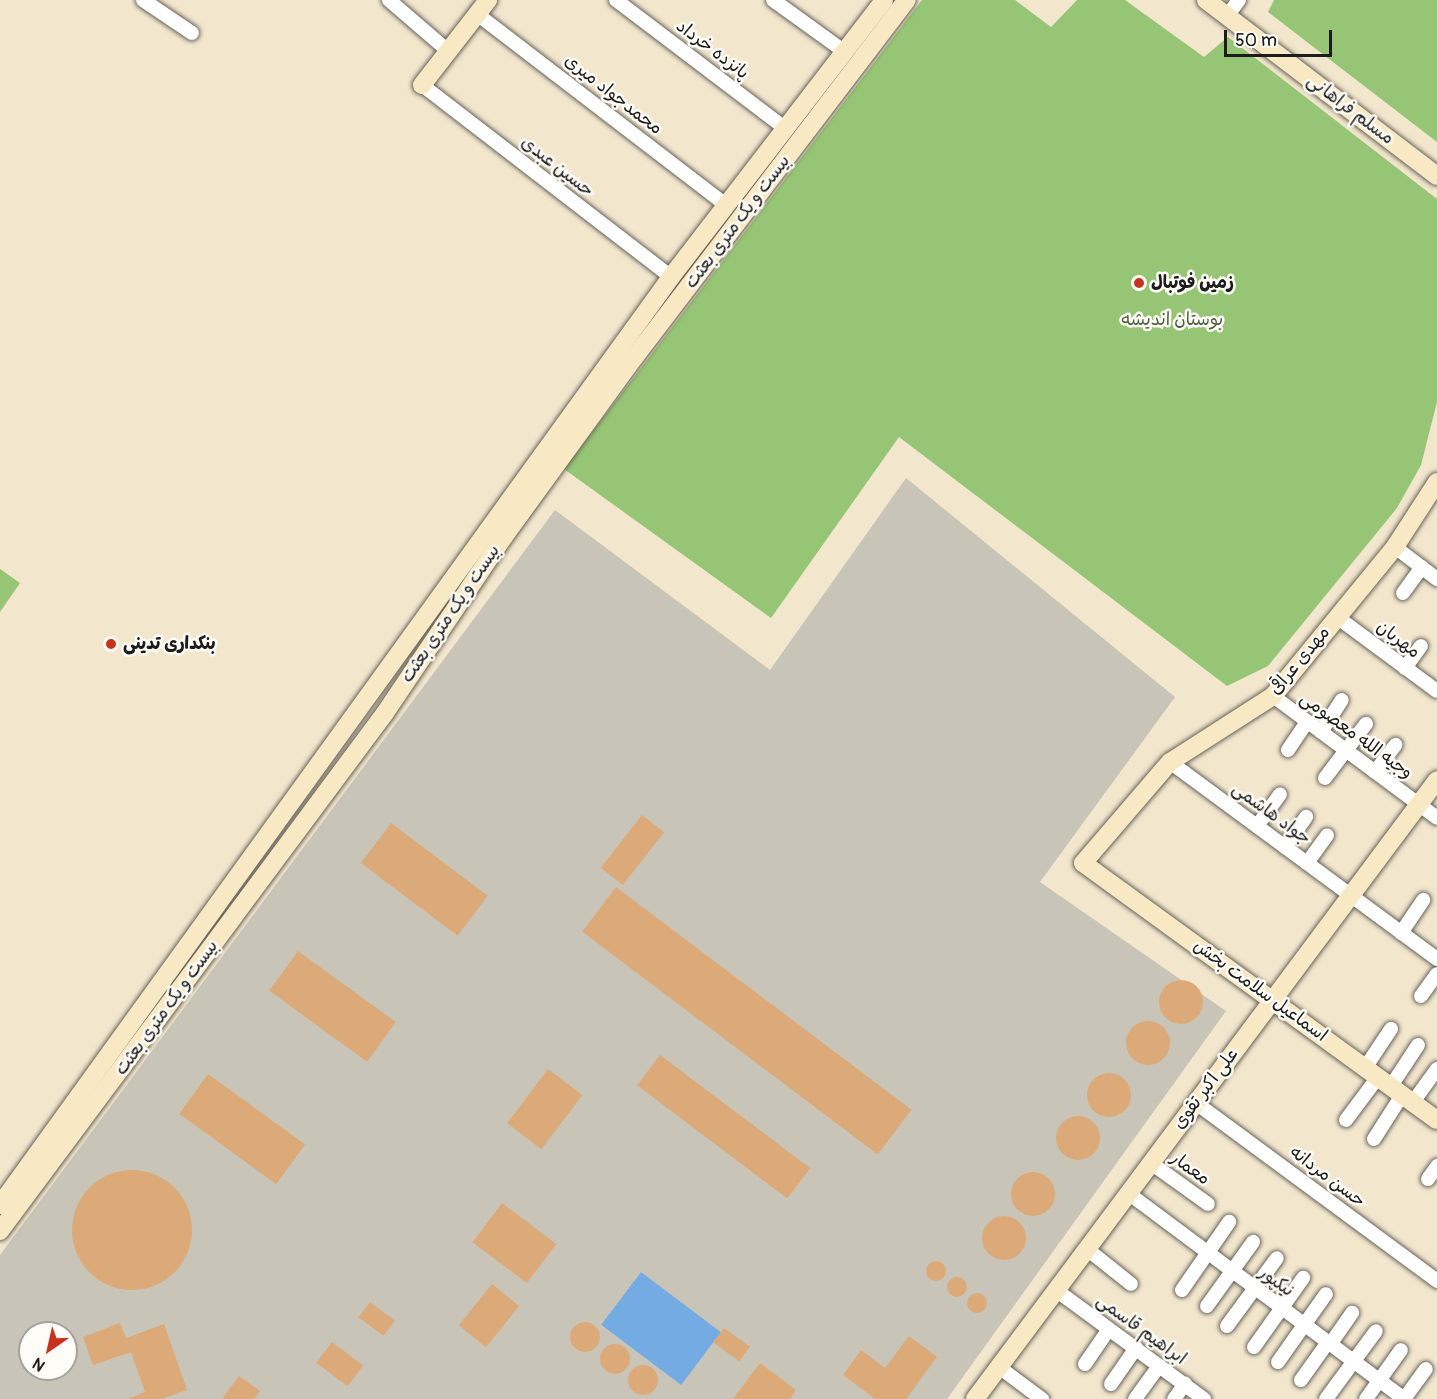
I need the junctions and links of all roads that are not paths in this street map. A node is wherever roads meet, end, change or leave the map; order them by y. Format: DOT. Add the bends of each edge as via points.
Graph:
graph roads {
  1 [pos="143,0"];
  2 [pos="389,0"];
  3 [pos="616,0"];
  4 [pos="773,0"];
  5 [pos="884,0"];
  6 [pos="907,0"];
  7 [pos="1206,0"];
  8 [pos="1239,0"];
  9 [pos="482,7"];
  10 [pos="1227,16"];
  11 [pos="192,33"];
  12 [pos="448,51"];
  13 [pos="845,52"];
  14 [pos="422,85"];
  15 [pos="786,129"];
  16 [pos="1437,176"];
  17 [pos="727,206"];
  18 [pos="671,277"];
  19 [pos="1437,482"];
  20 [pos="1395,547"];
  21 [pos="1422,567"];
  22 [pos="1437,579"];
  23 [pos="1404,593"];
  24 [pos="1337,617"];
  25 [pos="1421,646"];
  26 [pos="1406,668"];
  27 [pos="1437,691"];
  28 [pos="1273,696"];
  29 [pos="1342,700"];
  30 [pos="1307,722"];
  31 [pos="1366,724"];
  32 [pos="1321,732"];
  33 [pos="1395,745"];
  34 [pos="1288,750"];
  35 [pos="1346,750"];
  36 [pos="1170,762"];
  37 [pos="1375,772"];
  38 [pos="1325,778"];
  39 [pos="1437,780"];
  40 [pos="1280,794"];
  41 [pos="1419,804"];
  42 [pos="1306,817"];
  43 [pos="1437,818"];
  44 [pos="1257,826"];
  45 [pos="1327,835"];
  46 [pos="1285,847"];
  47 [pos="1083,862"];
  48 [pos="1307,863"];
  49 [pos="1350,895"];
  50 [pos="1423,900"];
  51 [pos="1401,933"];
  52 [pos="1436,955"];
  53 [pos="1437,974"];
  54 [pos="1421,996"];
  55 [pos="1272,1000"];
  56 [pos="1391,1029"];
  57 [pos="1418,1044"];
  58 [pos="1437,1069"];
  59 [pos="1390,1086"];
  60 [pos="1196,1102"];
  61 [pos="1346,1120"];
  62 [pos="1437,1120"];
  63 [pos="1374,1139"];
  64 [pos="1151,1163"];
  65 [pos="1437,1166"];
  66 [pos="1428,1179"];
  67 [pos="1128,1193"];
  68 [pos="1208,1204"];
  69 [pos="0,1205"];
  70 [pos="1229,1222"];
  71 [pos="0,1231"];
  72 [pos="1253,1242"];
  73 [pos="1087,1249"];
  74 [pos="1207,1255"];
  75 [pos="1277,1258"];
  76 [pos="1230,1272"];
  77 [pos="1304,1278"];
  78 [pos="1437,1281"];
  79 [pos="1131,1284"];
  80 [pos="1254,1289"];
  81 [pos="1056,1290"];
  82 [pos="1182,1290"];
  83 [pos="1326,1294"];
  84 [pos="1207,1306"];
  85 [pos="1282,1309"];
  86 [pos="1352,1313"];
  87 [pos="1305,1325"];
  88 [pos="1227,1326"];
  89 [pos="1109,1329"];
  90 [pos="1376,1331"];
  91 [pos="1329,1343"];
  92 [pos="1254,1347"];
  93 [pos="1136,1348"];
  94 [pos="1401,1350"];
  95 [pos="1354,1361"];
  96 [pos="1278,1362"];
  97 [pos="1085,1364"];
  98 [pos="999,1366"];
  99 [pos="1160,1366"];
  100 [pos="1426,1369"];
  101 [pos="1301,1380"];
  102 [pos="1380,1381"];
  103 [pos="1110,1384"];
  104 [pos="1185,1384"];
  105 [pos="975,1399"];
  106 [pos="1042,1399"];
  107 [pos="1136,1399"];
  108 [pos="1174,1399"];
  109 [pos="1204,1399"];
  110 [pos="1326,1399"];
  111 [pos="1365,1399"];
  112 [pos="1404,1399"];
  1 -- 11 [label="street"];
  2 -- 12 [label="street"];
  3 -- 15 [label="street, پانزده خرداد"];
  4 -- 13 [label="street"];
  5 -- 13 [label="street, بیست و یک متری بعثت"];
  6 -- 71 [label="street, بیست و یک متری بعثت" via="634,358 503,538 385,713"];
  7 -- 10 [label="street, مسلم فراهانی"];
  8 -- 10 [label="street"];
  9 -- 12 [label="street"];
  9 -- 17 [label="street, محمدجواد میری"];
  10 -- 16 [label="street, مسلم فراهانی"];
  12 -- 14 [label="street"];
  13 -- 15 [label="street, بیست و یک متری بعثت"];
  14 -- 18 [label="street, حسین عبدی"];
  15 -- 17 [label="street, بیست و یک متری بعثت"];
  17 -- 18 [label="street, بیست و یک متری بعثت"];
  18 -- 69 [label="street, بیست و یک متری بعثت"];
  19 -- 20 [label="street, مهدی عراقی"];
  20 -- 21 [label="street"];
  20 -- 24 [label="street, مهدی عراقی"];
  21 -- 22 [label="street"];
  21 -- 23 [label="street"];
  24 -- 26 [label="street, مهربان"];
  24 -- 28 [label="street, مهدی عراقی"];
  25 -- 26 [label="street"];
  26 -- 27 [label="street, مهربان"];
  28 -- 30 [label="street, وجیه الله معصومی"];
  28 -- 36 [label="street, مهدی عراقی"];
  29 -- 32 [label="street"];
  30 -- 32 [label="street, وجیه الله معصومی"];
  30 -- 34 [label="street"];
  31 -- 35 [label="street"];
  32 -- 35 [label="street, وجیه الله معصومی"];
  33 -- 37 [label="street"];
  35 -- 37 [label="street, وجیه الله معصومی"];
  35 -- 38 [label="street"];
  36 -- 44 [label="street, جواد هاشمی"];
  36 -- 47 [label="street, مهدی عراقی"];
  37 -- 41 [label="street, وجیه الله معصومی"];
  39 -- 41 [label="street, علی اکبر تقوی"];
  40 -- 44 [label="street"];
  41 -- 43 [label="street, وجیه الله معصومی"];
  41 -- 49 [label="street, علی اکبر تقوی"];
  42 -- 46 [label="street"];
  44 -- 46 [label="street, جواد هاشمی"];
  45 -- 48 [label="street"];
  46 -- 48 [label="street, جواد هاشمی"];
  47 -- 55 [label="street, اسماعیل سلامت بخش"];
  48 -- 49 [label="street, جواد هاشمی"];
  49 -- 51 [label="street, جواد هاشمی"];
  49 -- 55 [label="street, علی اکبر تقوی"];
  50 -- 51 [label="street"];
  51 -- 52 [label="street, جواد هاشمی"];
  53 -- 54 [label="street"];
  55 -- 59 [label="street, اسماعیل سلامت بخش"];
  55 -- 60 [label="street, علی اکبر تقوی"];
  56 -- 59 [label="street"];
  57 -- 59 [label="street"];
  58 -- 59 [label="street"];
  59 -- 61 [label="street"];
  59 -- 62 [label="street, اسماعیل سلامت بخش"];
  59 -- 63 [label="street"];
  60 -- 64 [label="street, علی اکبر تقوی"];
  60 -- 78 [label="street, حسن مردانه"];
  64 -- 67 [label="street, علی اکبر تقوی"];
  64 -- 68 [label="street, معمار"];
  65 -- 66 [label="street"];
  67 -- 73 [label="street, علی اکبر تقوی"];
  67 -- 74 [label="street, نیکپور"];
  70 -- 74 [label="street"];
  72 -- 76 [label="street"];
  73 -- 79 [label="street"];
  73 -- 81 [label="street, علی اکبر تقوی"];
  74 -- 76 [label="street, نیکپور"];
  74 -- 82 [label="street"];
  75 -- 80 [label="street"];
  76 -- 80 [label="street, نیکپور"];
  76 -- 84 [label="street"];
  77 -- 85 [label="street"];
  80 -- 85 [label="street, نیکپور"];
  80 -- 88 [label="street"];
  81 -- 89 [label="street, ابراهیم قاسمی"];
  81 -- 98 [label="street, علی اکبر تقوی"];
  83 -- 87 [label="street"];
  85 -- 87 [label="street, نیکپور"];
  85 -- 92 [label="street"];
  86 -- 91 [label="street"];
  87 -- 91 [label="street, نیکپور"];
  87 -- 96 [label="street"];
  89 -- 93 [label="street, ابراهیم قاسمی"];
  89 -- 97 [label="street"];
  90 -- 95 [label="street"];
  91 -- 95 [label="street, نیکپور"];
  91 -- 101 [label="street"];
  93 -- 99 [label="street, ابراهیم قاسمی"];
  93 -- 103 [label="street"];
  94 -- 102 [label="street"];
  95 -- 102 [label="street, نیکپور"];
  95 -- 110 [label="street"];
  98 -- 105 [label="street, علی اکبر تقوی"];
  98 -- 106 [label="street"];
  99 -- 104 [label="street, ابراهیم قاسمی"];
  99 -- 107 [label="street"];
  100 -- 112 [label="street"];
  102 -- 111 [label="street"];
  102 -- 112 [label="street, نیکپور"];
  104 -- 108 [label="street"];
  104 -- 109 [label="street, ابراهیم قاسمی"];
}
